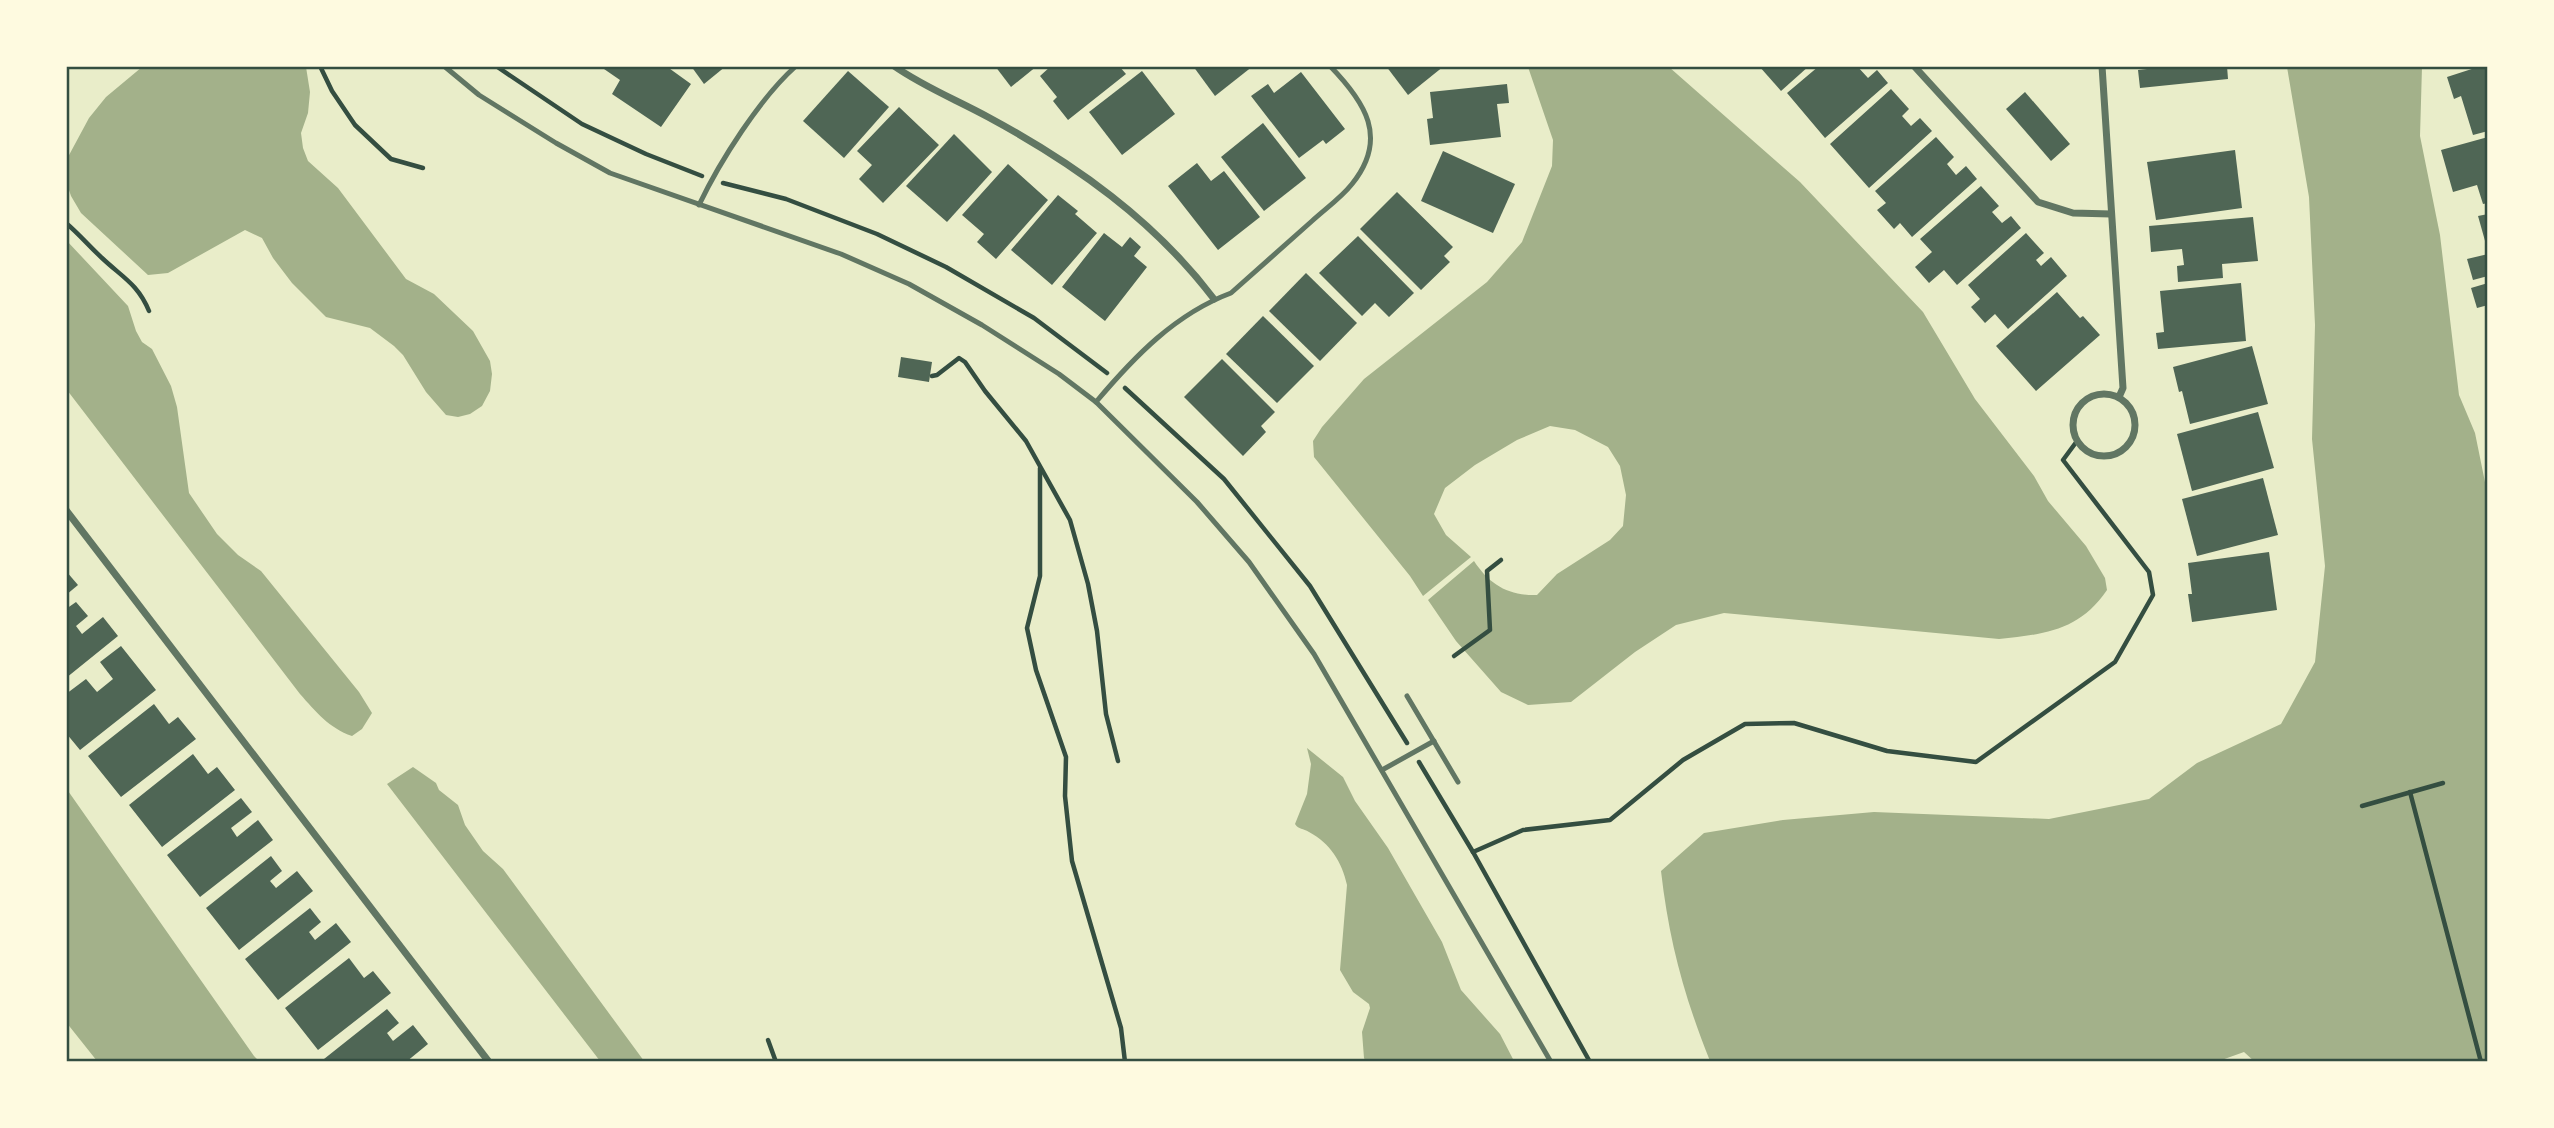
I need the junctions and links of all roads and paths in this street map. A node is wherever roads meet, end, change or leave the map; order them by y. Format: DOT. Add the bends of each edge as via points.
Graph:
graph roads {
  1 [pos="320,66"];
  2 [pos="444,66"];
  3 [pos="496,66"];
  4 [pos="796,66"];
  5 [pos="894,66"];
  6 [pos="1330,66"];
  7 [pos="1914,66"];
  8 [pos="2102,66"];
  9 [pos="423,168"];
  10 [pos="711,179"];
  11 [pos="699,205"];
  12 [pos="2111,214"];
  13 [pos="66,223"];
  14 [pos="1214,299"];
  15 [pos="149,311"];
  16 [pos="932,376"];
  17 [pos="1115,379"];
  18 [pos="2119,397"];
  19 [pos="1096,402"];
  20 [pos="2077,441"];
  21 [pos="1040,468"];
  22 [pos="66,510"];
  23 [pos="1498,562"];
  24 [pos="1454,656"];
  25 [pos="1407,696"];
  26 [pos="1434,741"];
  27 [pos="1413,753"];
  28 [pos="1118,761"];
  29 [pos="1382,770"];
  30 [pos="1458,782"];
  31 [pos="2443,783"];
  32 [pos="2410,792"];
  33 [pos="2362,806"];
  34 [pos="1473,852"];
  35 [pos="768,1040"];
  36 [pos="485,1060"];
  37 [pos="776,1062"];
  38 [pos="1125,1062"];
  39 [pos="1551,1062"];
  40 [pos="1590,1062"];
  41 [pos="2480,1062"];
  1 -- 9 [label="path" via="355,125 391,159"];
  2 -- 11 [label="lane" via="479,95 610,173"];
  3 -- 10 [label="path" via="582,124"];
  4 -- 10 [label="lane" via="779,81"];
  5 -- 14 [label="street" via="1054,155 1108,191 1153,229"];
  6 -- 14 [label="lane" via="1355,91 1366,113 1371,134 1361,172 1231,293"];
  7 -- 12 [label="street" via="2038,202 2074,213"];
  8 -- 12 [label="street"];
  10 -- 11 [label="lane"];
  10 -- 17 [label="path" via="786,199 946,267 1034,318"];
  11 -- 19 [label="lane" via="841,254 909,284 982,325"];
  12 -- 18 [label="street" via="2123,388"];
  13 -- 15 [label="path" via="133,284"];
  14 -- 17 [label="lane" via="1158,335"];
  16 -- 21 [label="path" via="958,358 965,362 1026,441"];
  17 -- 19 [label="lane"];
  17 -- 27 [label="path" via="1224,480 1282,550 1317,597"];
  18 -- 20 [label="street" via="2099,394 2082,403 2073,421"];
  18 -- 20 [label="street" via="2133,413 2135,434 2123,452 2102,457"];
  19 -- 29 [label="lane" via="1197,502 1249,562 1314,654"];
  20 -- 34 [label="path" via="2063,460 2150,572 2153,595 2115,662 1976,762 1887,751 1794,723 1745,724 1683,760 1610,820 1522,830"];
  21 -- 28 [label="path" via="1076,538"];
  21 -- 38 [label="path" via="1041,576 1027,628 1036,670 1066,757 1072,861 1121,1028"];
  22 -- 36 [label="street"];
  23 -- 24 [label="path" via="1487,571 1490,630"];
  25 -- 26 [label="lane"];
  26 -- 27 [label="lane"];
  26 -- 30 [label="lane"];
  27 -- 29 [label="lane"];
  27 -- 34 [label="path"];
  29 -- 39 [label="lane"];
  31 -- 32 [label="path"];
  32 -- 33 [label="path"];
  32 -- 41 [label="path"];
  34 -- 40 [label="path"];
  35 -- 37 [label="path"];
}
